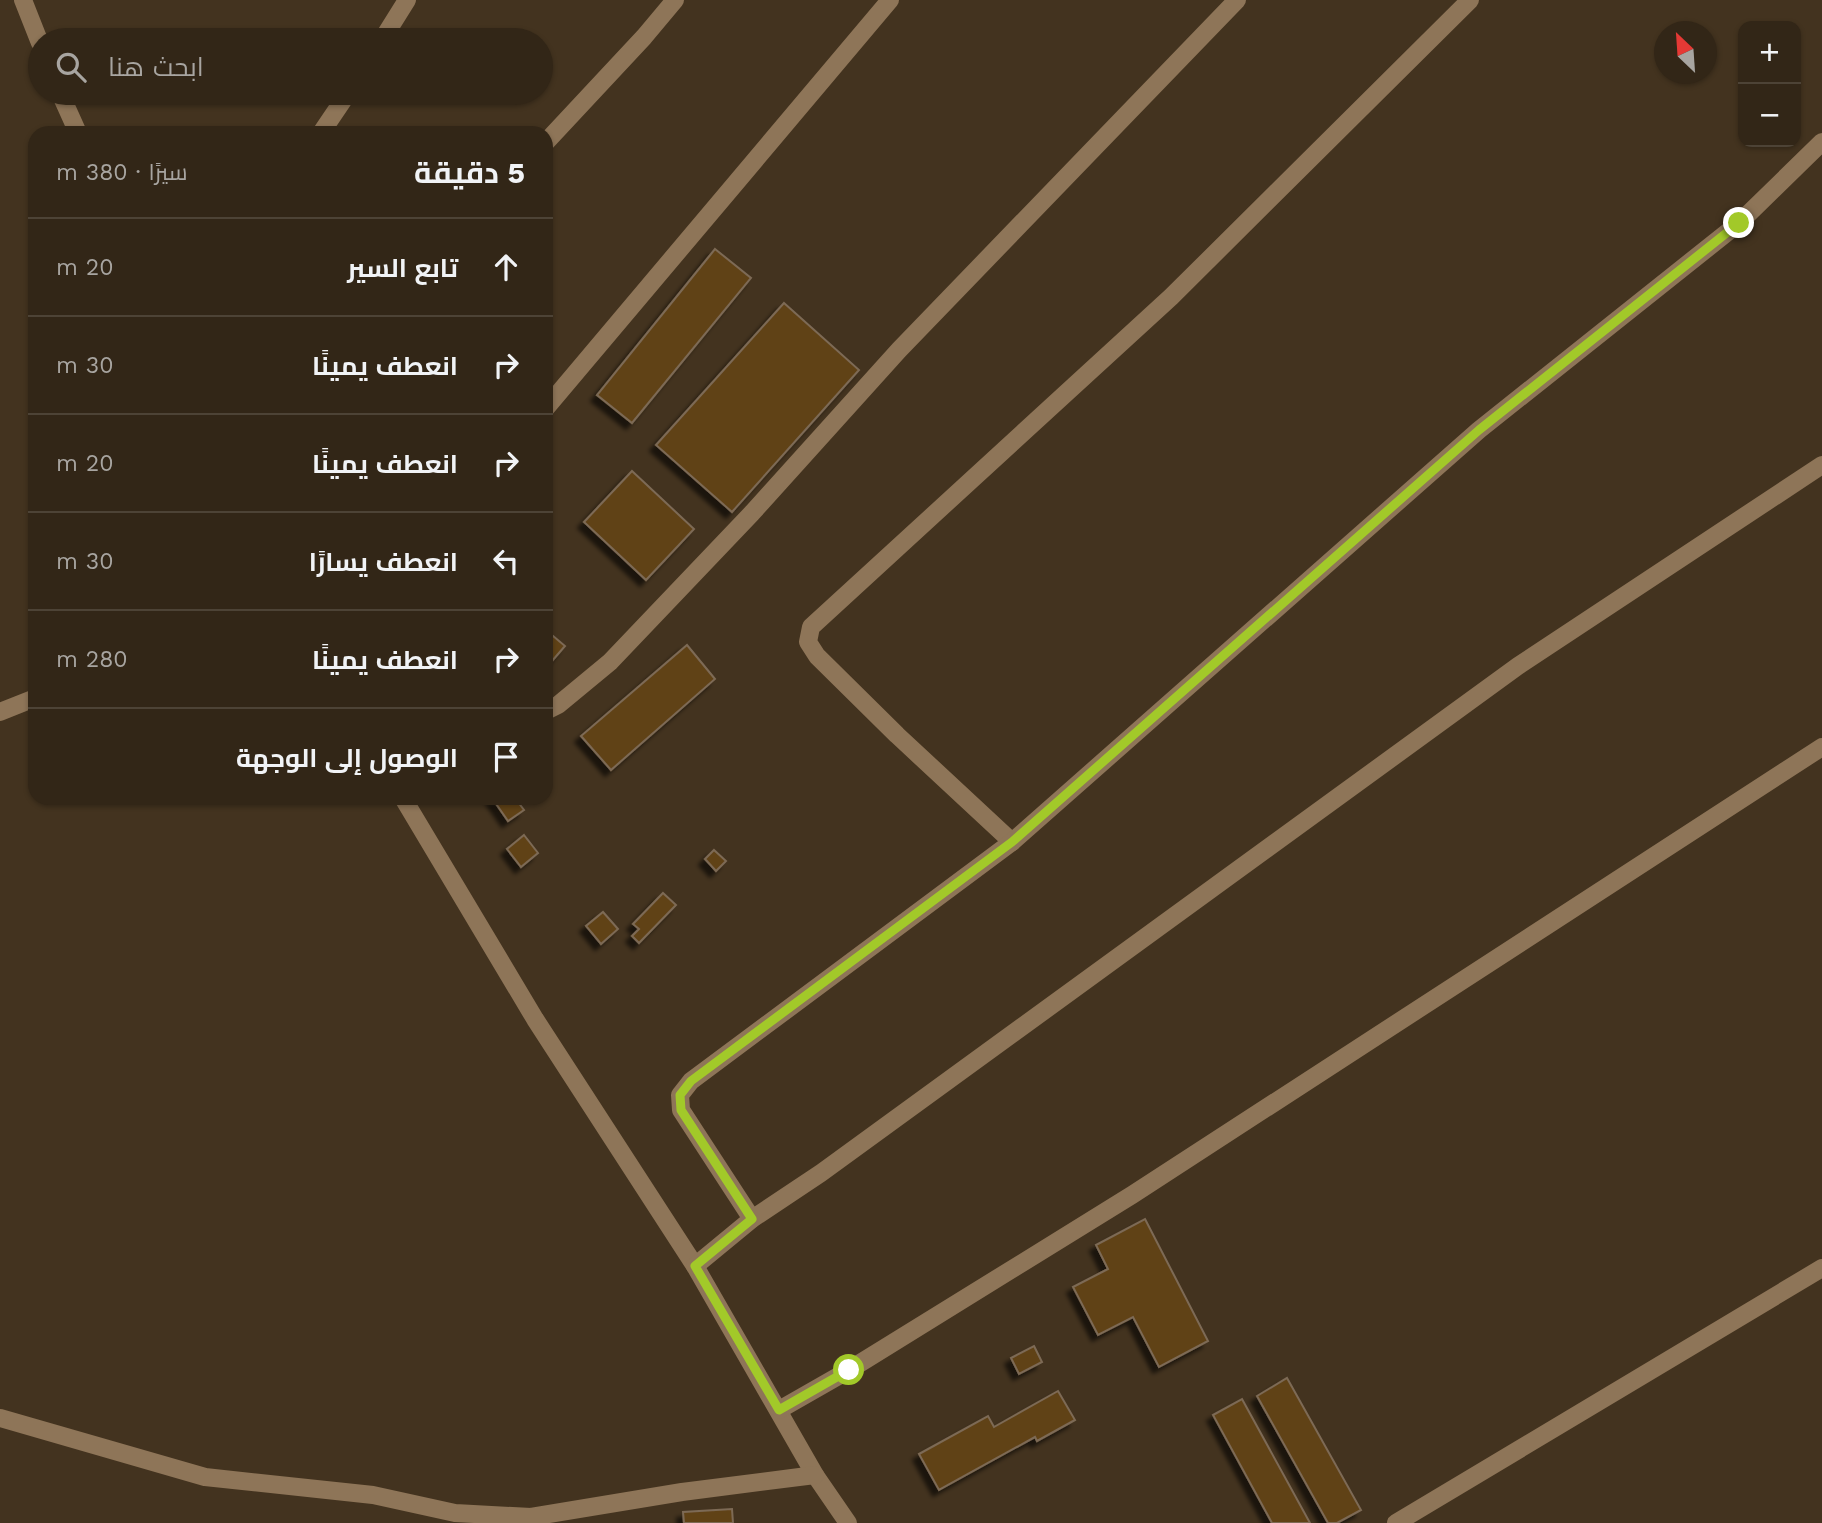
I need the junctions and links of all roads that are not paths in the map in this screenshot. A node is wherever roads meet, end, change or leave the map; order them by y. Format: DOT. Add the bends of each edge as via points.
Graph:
graph roads {
  1 [pos="23,0"];
  2 [pos="407,0"];
  3 [pos="675,0"];
  4 [pos="890,0"];
  5 [pos="1237,0"];
  6 [pos="1470,0"];
  7 [pos="34,28"];
  8 [pos="390,28"];
  9 [pos="65,105"];
  10 [pos="340,105"];
  11 [pos="75,126"];
  12 [pos="326,126"];
  13 [pos="553,134"];
  14 [pos="1822,142"];
  15 [pos="553,400"];
  16 [pos="1822,465"];
  17 [pos="28,701"];
  18 [pos="553,708"];
  19 [pos="0,712"];
  20 [pos="1822,747"];
  21 [pos="407,805"];
  22 [pos="1012,842"];
  23 [pos="752,1219"];
  24 [pos="695,1266"];
  25 [pos="1822,1268"];
  26 [pos="779,1410"];
  27 [pos="0,1418"];
  28 [pos="815,1475"];
  29 [pos="848,1523"];
  30 [pos="1396,1523"];
  1 -- 7 [label="street"];
  2 -- 8 [label="street"];
  3 -- 13 [label="street"];
  4 -- 15 [label="street"];
  5 -- 18 [label="street" via="899,349 610,662"];
  6 -- 22 [label="street" via="1171,297 811,627 808,642 817,656"];
  9 -- 11 [label="street"];
  10 -- 12 [label="street"];
  14 -- 22 [label="street" via="1739,223 1479,430"];
  16 -- 23 [label="street" via="1518,666"];
  17 -- 19 [label="street"];
  20 -- 26 [label="street" via="1132,1195"];
  21 -- 24 [label="street" via="535,1019"];
  22 -- 23 [label="street" via="691,1081 680,1095 681,1110"];
  23 -- 24 [label="street"];
  24 -- 26 [label="street"];
  25 -- 30 [label="street"];
  26 -- 28 [label="street"];
  27 -- 28 [label="street" via="205,1477 373,1495 455,1513 531,1517"];
  28 -- 29 [label="street"];
}
